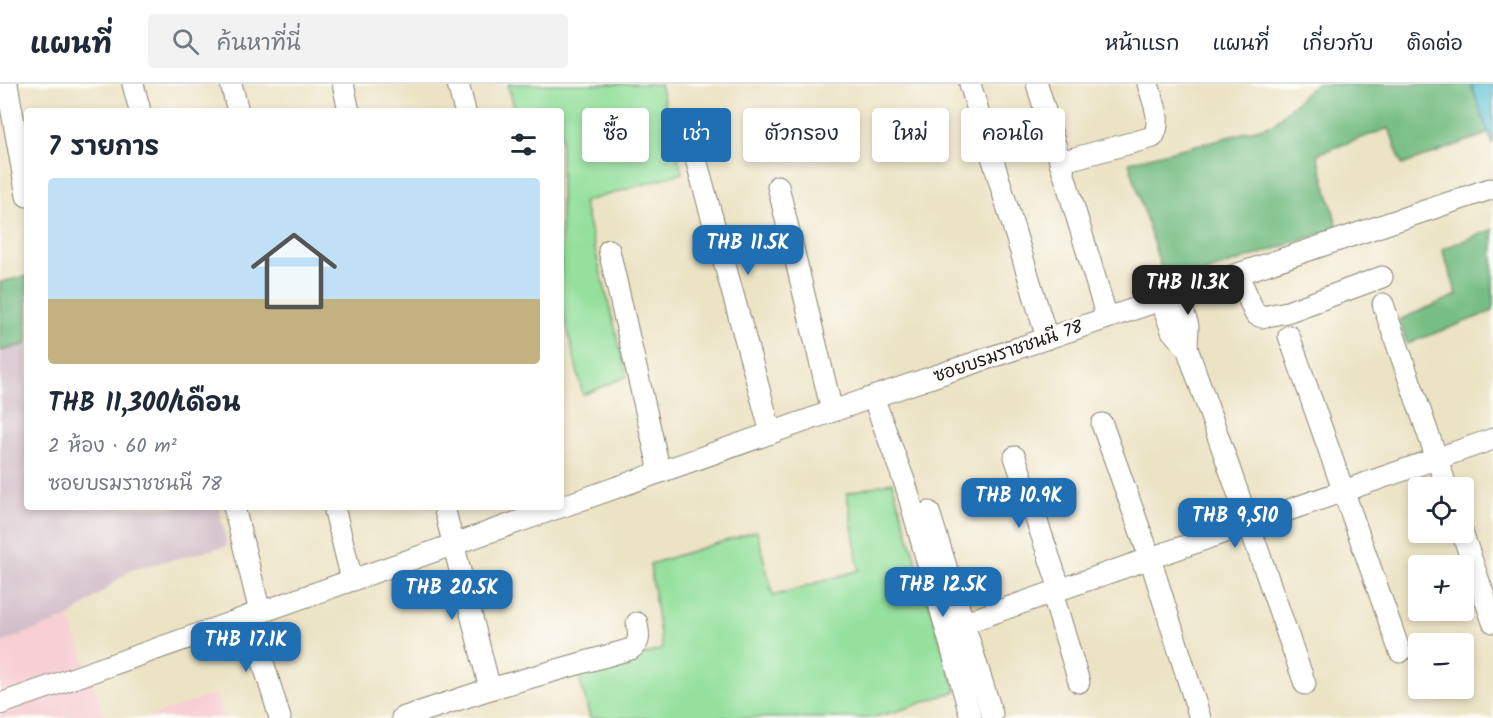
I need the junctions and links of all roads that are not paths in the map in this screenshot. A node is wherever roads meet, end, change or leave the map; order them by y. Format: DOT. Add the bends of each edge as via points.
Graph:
graph roads {
  1 [pos="7,84"];
  2 [pos="133,84"];
  3 [pos="231,84"];
  4 [pos="343,84"];
  5 [pos="458,84"];
  6 [pos="970,84"];
  7 [pos="1037,84"];
  8 [pos="1148,84"];
  9 [pos="139,108"];
  10 [pos="237,108"];
  11 [pos="348,108"];
  12 [pos="464,108"];
  13 [pos="1044,108"];
  14 [pos="1065,161"];
  15 [pos="697,162"];
  16 [pos="1060,162"];
  17 [pos="24,179"];
  18 [pos="778,186"];
  19 [pos="1490,189"];
  20 [pos="609,250"];
  21 [pos="1238,274"];
  22 [pos="1382,277"];
  23 [pos="1169,297"];
  24 [pos="1383,304"];
  25 [pos="1107,318"];
  26 [pos="1289,336"];
  27 [pos="1047,338"];
  28 [pos="873,397"];
  29 [pos="832,411"];
  30 [pos="1102,424"];
  31 [pos="771,433"];
  32 [pos="1493,439"];
  33 [pos="1015,457"];
  34 [pos="1437,459"];
  35 [pos="660,472"];
  36 [pos="1443,477"];
  37 [pos="1344,491"];
  38 [pos="564,504"];
  39 [pos="235,510"];
  40 [pos="335,510"];
  41 [pos="445,510"];
  42 [pos="547,510"];
  43 [pos="929,512"];
  44 [pos="1250,523"];
  45 [pos="1466,543"];
  46 [pos="453,544"];
  47 [pos="1150,558"];
  48 [pos="352,580"];
  49 [pos="1056,591"];
  50 [pos="254,614"];
  51 [pos="1493,621"];
  52 [pos="964,623"];
  53 [pos="637,624"];
  54 [pos="1400,652"];
  55 [pos="1078,682"];
  56 [pos="1305,684"];
  57 [pos="490,688"];
  58 [pos="0,704"];
  59 [pos="982,716"];
  60 [pos="280,718"];
  61 [pos="402,718"];
  62 [pos="1200,718"];
  1 -- 17 [label="street"];
  2 -- 9 [label="street"];
  3 -- 10 [label="street"];
  4 -- 11 [label="street"];
  5 -- 12 [label="street"];
  6 -- 27 [label="street"];
  7 -- 13 [label="street"];
  8 -- 14 [label="street" via="1158,118 1153,136"];
  15 -- 31 [label="street"];
  16 -- 25 [label="street"];
  18 -- 29 [label="street"];
  19 -- 21 [label="street, ซอยบรมราชชนนี 78"];
  20 -- 35 [label="street"];
  21 -- 22 [label="street" via="1255,314 1262,317 1287,312"];
  21 -- 23 [label="street, ซอยบรมราชชนนี 78"];
  23 -- 25 [label="street, ซอยบรมราชชนนี 78"];
  23 -- 44 [label="street" via="1172,331 1187,348"];
  24 -- 34 [label="street"];
  25 -- 27 [label="street, ซอยบรมราชชนนี 78"];
  26 -- 37 [label="street"];
  27 -- 28 [label="street, ซอยบรมราชชนนี 78"];
  28 -- 29 [label="street, ซอยบรมราชชนนี 78"];
  28 -- 59 [label="street"];
  29 -- 31 [label="street, ซอยบรมราชชนนี 78"];
  30 -- 47 [label="street"];
  31 -- 35 [label="street, ซอยบรมราชชนนี 78"];
  32 -- 34 [label="street"];
  33 -- 49 [label="street"];
  34 -- 36 [label="street"];
  34 -- 37 [label="street"];
  35 -- 38 [label="street, ซอยบรมราชชนนี 78"];
  37 -- 44 [label="street"];
  37 -- 54 [label="street"];
  39 -- 50 [label="street"];
  40 -- 48 [label="street"];
  41 -- 46 [label="street"];
  42 -- 46 [label="street, ซอยบรมราชชนนี 78"];
  43 -- 52 [label="street"];
  44 -- 47 [label="street"];
  44 -- 56 [label="street"];
  45 -- 51 [label="street"];
  46 -- 48 [label="street, ซอยบรมราชชนนี 78"];
  46 -- 57 [label="street"];
  47 -- 49 [label="street"];
  47 -- 62 [label="street"];
  48 -- 50 [label="street, ซอยบรมราชชนนี 78"];
  49 -- 52 [label="street"];
  49 -- 55 [label="street"];
  50 -- 58 [label="street, ซอยบรมราชชนนี 78"];
  50 -- 60 [label="street"];
  52 -- 59 [label="street"];
  53 -- 57 [label="street" via="639,636 631,649"];
  57 -- 61 [label="street"];
}
